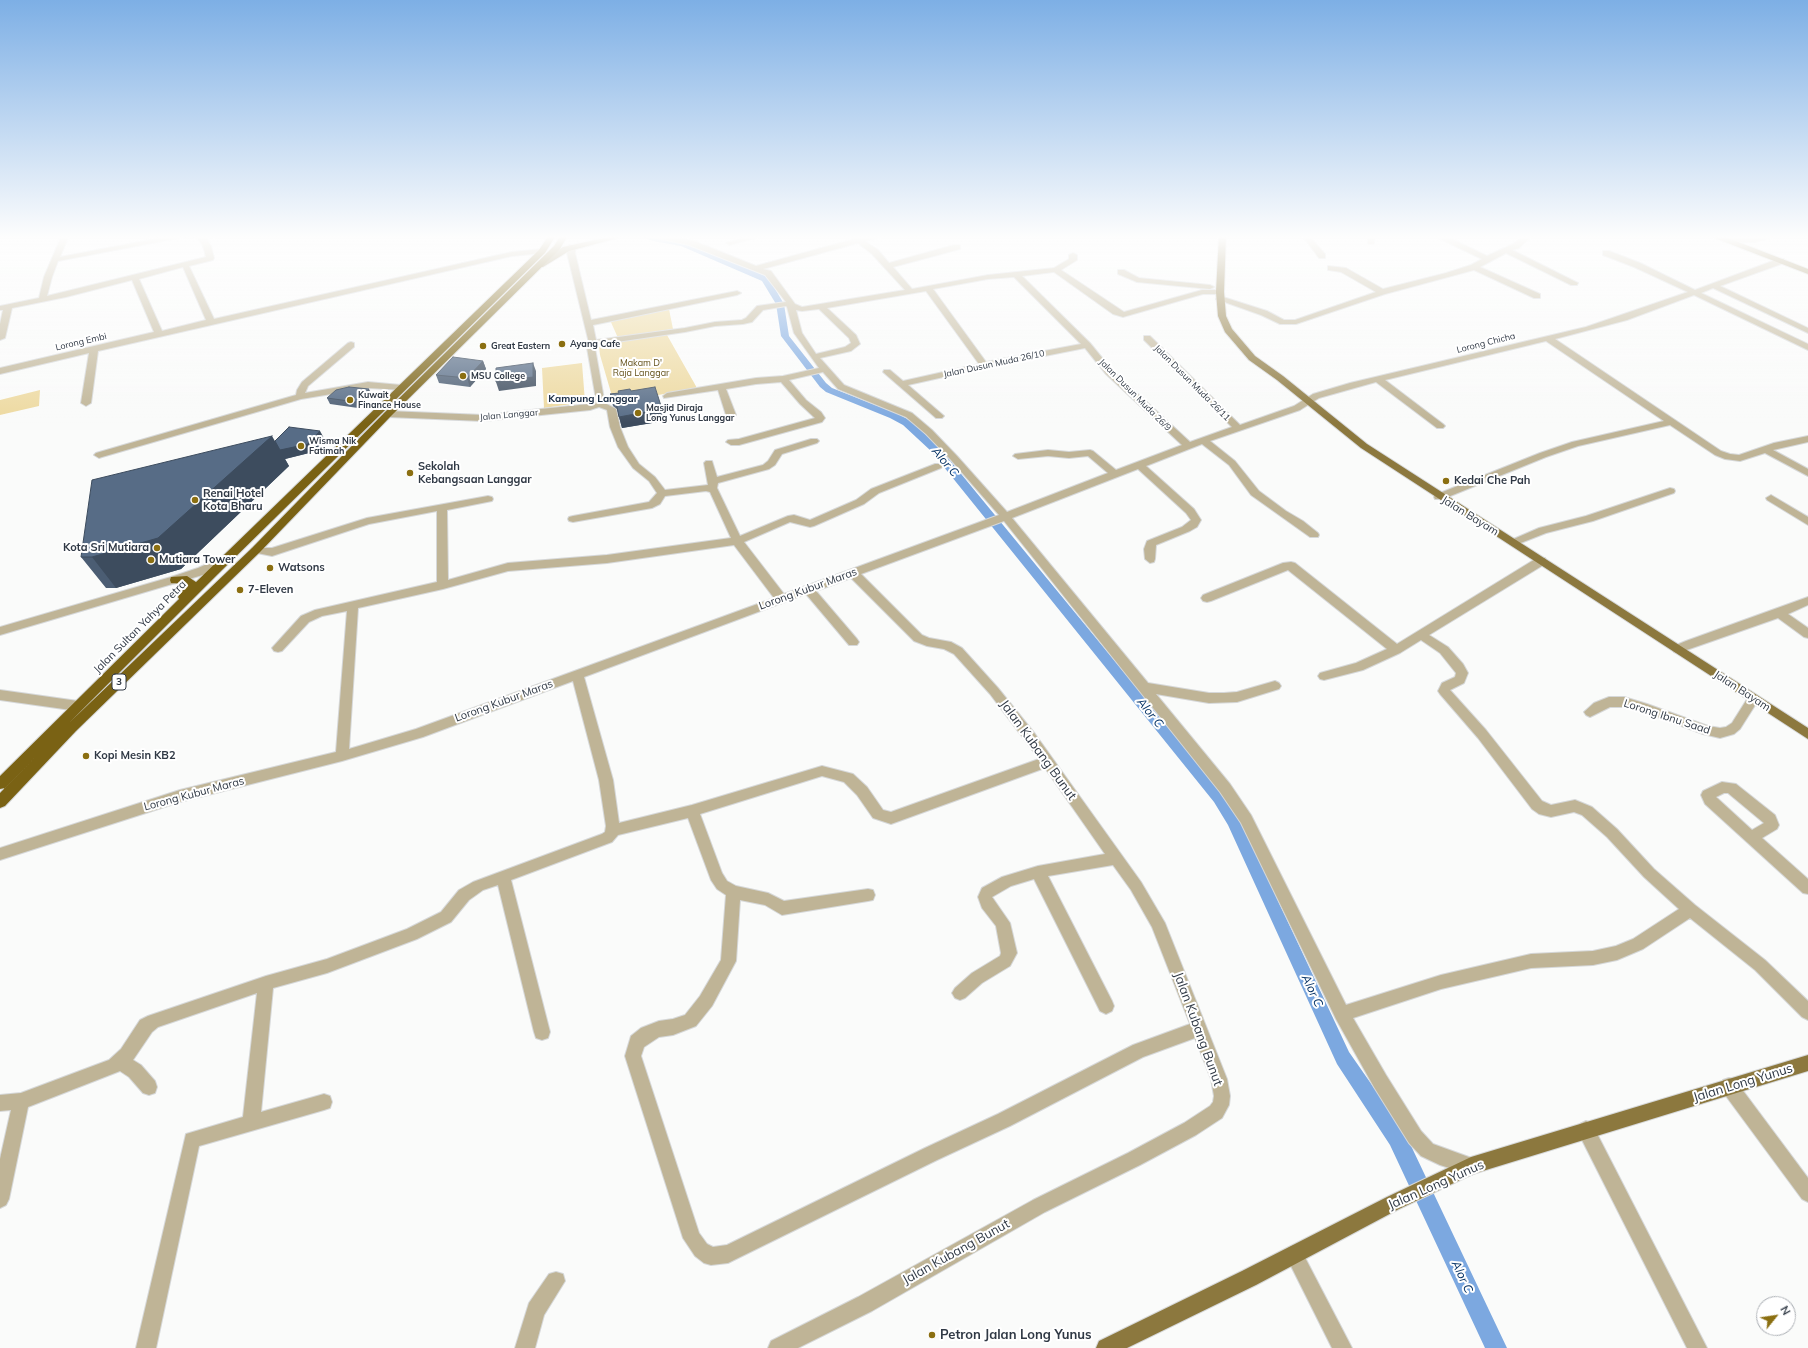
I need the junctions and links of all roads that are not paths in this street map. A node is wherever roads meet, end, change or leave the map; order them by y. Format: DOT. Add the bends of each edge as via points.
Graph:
graph roads {
  1 [pos="43,298"];
  2 [pos="143,298"];
  3 [pos="200,298"];
  4 [pos="318,298"];
  5 [pos="494,298"];
  6 [pos="506,298"];
  7 [pos="582,298"];
  8 [pos="713,298"];
  9 [pos="787,298"];
  10 [pos="873,298"];
  11 [pos="935,298"];
  12 [pos="1040,298"];
  13 [pos="1096,298"];
  14 [pos="1183,298"];
  15 [pos="1220,298"];
  16 [pos="1231,298"];
  17 [pos="1364,298"];
  18 [pos="1681,298"];
  19 [pos="1705,298"];
  20 [pos="1739,298"];
  21 [pos="788,305"];
  22 [pos="821,306"];
  23 [pos="4,307"];
  24 [pos="211,322"];
  25 [pos="588,323"];
  26 [pos="1808,331"];
  27 [pos="159,334"];
  28 [pos="1,338"];
  29 [pos="1147,338"];
  30 [pos="1547,338"];
  31 [pos="593,343"];
  32 [pos="351,345"];
  33 [pos="1087,345"];
  34 [pos="1808,347"];
  35 [pos="94,349"];
  36 [pos="814,358"];
  37 [pos="984,365"];
  38 [pos="0,370"];
  39 [pos="822,370"];
  40 [pos="887,372"];
  41 [pos="783,379"];
  42 [pos="1378,379"];
  43 [pos="901,384"];
  44 [pos="721,387"];
  45 [pos="401,388"];
  46 [pos="667,396"];
  47 [pos="300,397"];
  48 [pos="599,403"];
  49 [pos="1305,403"];
  50 [pos="86,404"];
  51 [pos="388,414"];
  52 [pos="731,415"];
  53 [pos="939,416"];
  54 [pos="1672,422"];
  55 [pos="1440,426"];
  56 [pos="1238,428"];
  57 [pos="1808,439"];
  58 [pos="814,441"];
  59 [pos="1204,441"];
  60 [pos="731,442"];
  61 [pos="1188,446"];
  62 [pos="1767,450"];
  63 [pos="99,455"];
  64 [pos="1018,456"];
  65 [pos="709,463"];
  66 [pos="1139,465"];
  67 [pos="938,466"];
  68 [pos="1808,473"];
  69 [pos="1115,474"];
  70 [pos="712,485"];
  71 [pos="1670,491"];
  72 [pos="662,493"];
  73 [pos="1439,496"];
  74 [pos="1771,498"];
  75 [pos="488,499"];
  76 [pos="442,507"];
  77 [pos="1002,518"];
  78 [pos="573,519"];
  79 [pos="1808,522"];
  80 [pos="1314,535"];
  81 [pos="737,541"];
  82 [pos="1513,543"];
  83 [pos="256,550"];
  84 [pos="1150,559"];
  85 [pos="226,560"];
  86 [pos="1541,561"];
  87 [pos="241,565"];
  88 [pos="214,571"];
  89 [pos="853,573"];
  90 [pos="175,580"];
  91 [pos="443,585"];
  92 [pos="808,589"];
  93 [pos="1207,598"];
  94 [pos="781,599"];
  95 [pos="1808,601"];
  96 [pos="353,605"];
  97 [pos="179,607"];
  98 [pos="1779,613"];
  99 [pos="0,632"];
  100 [pos="1808,634"];
  101 [pos="1421,635"];
  102 [pos="853,642"];
  103 [pos="278,648"];
  104 [pos="1396,650"];
  105 [pos="1678,650"];
  106 [pos="577,675"];
  107 [pos="1324,676"];
  108 [pos="1275,686"];
  109 [pos="1144,688"];
  110 [pos="0,695"];
  111 [pos="1753,699"];
  112 [pos="78,706"];
  113 [pos="1590,712"];
  114 [pos="1808,734"];
  115 [pos="342,756"];
  116 [pos="1047,762"];
  117 [pos="0,784"];
  118 [pos="0,802"];
  119 [pos="692,811"];
  120 [pos="613,830"];
  121 [pos="1752,837"];
  122 [pos="0,854"];
  123 [pos="1116,858"];
  124 [pos="1038,872"];
  125 [pos="503,877"];
  126 [pos="1808,888"];
  127 [pos="733,892"];
  128 [pos="868,895"];
  129 [pos="1690,910"];
  130 [pos="266,983"];
  131 [pos="960,993"];
  132 [pos="1106,1006"];
  133 [pos="1808,1012"];
  134 [pos="1342,1014"];
  135 [pos="1200,1028"];
  136 [pos="542,1032"];
  137 [pos="120,1062"];
  138 [pos="1808,1063"];
  139 [pos="1729,1086"];
  140 [pos="149,1087"];
  141 [pos="21,1101"];
  142 [pos="324,1102"];
  143 [pos="0,1103"];
  144 [pos="251,1123"];
  145 [pos="1586,1130"];
  146 [pos="1471,1166"];
  147 [pos="1808,1193"];
  148 [pos="0,1198"];
  149 [pos="1294,1254"];
  150 [pos="556,1281"];
  151 [pos="146,1348"];
  152 [pos="525,1348"];
  153 [pos="778,1348"];
  154 [pos="1106,1348"];
  155 [pos="1342,1348"];
  156 [pos="1697,1348"];
  1 -- 23 [label="street"];
  2 -- 27 [label="street"];
  3 -- 24 [label="street"];
  4 -- 24 [label="street, Lorong Embi"];
  5 -- 45 [label="highway, Jalan Sultan Yahya Petra / 3"];
  6 -- 51 [label="highway, 3"];
  7 -- 25 [label="street"];
  8 -- 25 [label="street"];
  9 -- 21 [label="street"];
  10 -- 22 [label="street"];
  11 -- 37 [label="street"];
  12 -- 33 [label="street, Jalan Dusun Muda 26/9"];
  13 -- 14 [label="street" via="1123,315"];
  15 -- 49 [label="main road, Jalan Bayam" via="1222,316 1228,330 1271,380"];
  16 -- 17 [label="street" via="1280,321 1291,322"];
  18 -- 30 [label="street, Lorong Chicha" via="1617,320"];
  19 -- 34 [label="street"];
  20 -- 26 [label="street"];
  21 -- 22 [label="street" via="800,309"];
  21 -- 31 [label="street" via="761,308 751,319 743,322"];
  21 -- 36 [label="street" via="798,333"];
  22 -- 36 [label="street" via="853,337 856,344 848,349"];
  23 -- 28 [label="street"];
  24 -- 27 [label="street, Lorong Embi"];
  25 -- 31 [label="street"];
  27 -- 35 [label="street, Lorong Embi"];
  29 -- 56 [label="street, Jalan Dusun Muda 26/11"];
  30 -- 42 [label="street, Lorong Chicha"];
  30 -- 54 [label="street"];
  31 -- 48 [label="street" via="591,348"];
  32 -- 47 [label="street" via="305,384"];
  33 -- 37 [label="street, Jalan Dusun Muda 26/10"];
  33 -- 61 [label="street, Jalan Dusun Muda 26/9" via="1109,372"];
  35 -- 38 [label="street, Lorong Embi"];
  35 -- 50 [label="street"];
  36 -- 39 [label="street"];
  37 -- 43 [label="street, Jalan Dusun Muda 26/10"];
  39 -- 41 [label="street"];
  39 -- 77 [label="street" via="840,387 896,409 929,432 954,458"];
  40 -- 43 [label="street"];
  41 -- 44 [label="street"];
  41 -- 60 [label="street" via="818,414 819,420"];
  42 -- 49 [label="street, Lorong Chicha" via="1316,396"];
  42 -- 55 [label="street"];
  43 -- 53 [label="street"];
  44 -- 46 [label="street"];
  44 -- 52 [label="street"];
  45 -- 47 [label="street" via="368,385"];
  45 -- 85 [label="highway, Jalan Sultan Yahya Petra / 3"];
  47 -- 63 [label="street"];
  48 -- 51 [label="street, Jalan Langgar" via="590,407 483,418"];
  48 -- 72 [label="street" via="611,409 623,447 636,466 652,478"];
  49 -- 56 [label="street, Lorong Chicha"];
  49 -- 73 [label="main road, Jalan Bayam" via="1333,428"];
  51 -- 83 [label="highway, 3"];
  54 -- 62 [label="street" via="1728,457 1740,458"];
  54 -- 73 [label="street" via="1575,444"];
  56 -- 59 [label="street, Lorong Chicha"];
  57 -- 62 [label="street"];
  58 -- 70 [label="street" via="778,452 772,463 766,467"];
  59 -- 61 [label="street, Lorong Chicha"];
  59 -- 80 [label="street" via="1232,463 1255,493"];
  61 -- 66 [label="street, Lorong Chicha"];
  62 -- 68 [label="street"];
  64 -- 69 [label="street" via="1048,452 1069,455 1090,453"];
  65 -- 70 [label="street"];
  66 -- 69 [label="street, Lorong Kubur Maras"];
  66 -- 84 [label="street" via="1190,511 1196,520 1193,525 1151,543"];
  67 -- 81 [label="street" via="875,491 860,502 817,522 810,524 794,518 788,519"];
  69 -- 77 [label="street, Lorong Kubur Maras"];
  70 -- 72 [label="street" via="706,488"];
  70 -- 81 [label="street"];
  71 -- 82 [label="street" via="1590,519 1543,530"];
  72 -- 78 [label="street" via="652,505"];
  73 -- 82 [label="main road, Jalan Bayam"];
  74 -- 79 [label="street"];
  75 -- 76 [label="street"];
  76 -- 83 [label="street" via="363,522 272,552"];
  76 -- 91 [label="street"];
  77 -- 89 [label="street, Lorong Kubur Maras"];
  77 -- 109 [label="street"];
  81 -- 91 [label="street" via="607,559 520,566 466,577"];
  81 -- 94 [label="street"];
  82 -- 86 [label="main road, Jalan Bayam"];
  83 -- 87 [label="highway, 3"];
  85 -- 88 [label="highway, Jalan Sultan Yahya Petra / 3"];
  85 -- 90 [label="street"];
  86 -- 101 [label="street"];
  86 -- 105 [label="main road, Jalan Bayam"];
  87 -- 88 [label="street"];
  87 -- 118 [label="highway, 3" via="72,728"];
  88 -- 90 [label="street"];
  88 -- 97 [label="highway, Jalan Sultan Yahya Petra / 3"];
  89 -- 92 [label="street, Lorong Kubur Maras"];
  89 -- 116 [label="street, Jalan Kubang Bunut" via="918,638 947,645 958,651 994,691"];
  90 -- 97 [label="highway" via="187,580 191,583"];
  90 -- 99 [label="street"];
  91 -- 96 [label="street"];
  92 -- 94 [label="street, Lorong Kubur Maras"];
  92 -- 102 [label="street"];
  93 -- 104 [label="street" via="1291,566"];
  94 -- 106 [label="street, Lorong Kubur Maras"];
  95 -- 98 [label="street"];
  96 -- 103 [label="street" via="308,617"];
  96 -- 115 [label="street"];
  97 -- 112 [label="highway, Jalan Sultan Yahya Petra / 3"];
  98 -- 100 [label="street"];
  98 -- 105 [label="street"];
  101 -- 104 [label="street"];
  101 -- 129 [label="street" via="1444,650 1459,667 1462,674 1460,680 1446,686 1444,691 1538,805 1544,810 1551,811 1575,806 1587,811"];
  104 -- 107 [label="street" via="1359,666"];
  105 -- 111 [label="main road, Jalan Bayam"];
  106 -- 115 [label="street, Lorong Kubur Maras" via="419,733"];
  106 -- 120 [label="street" via="598,745"];
  108 -- 109 [label="street" via="1237,697 1224,698"];
  109 -- 134 [label="street" via="1225,788 1246,819"];
  110 -- 112 [label="street" via="8,694"];
  111 -- 113 [label="street, Lorong Ibnu Saad" via="1736,726 1730,731 1720,733 1707,731 1624,702 1610,702"];
  111 -- 114 [label="main road, Jalan Bayam"];
  112 -- 117 [label="highway, Jalan Sultan Yahya Petra / 3"];
  115 -- 122 [label="street, Lorong Kubur Maras" via="174,798"];
  116 -- 119 [label="street" via="958,796 890,818 878,814 862,790 848,778 822,770"];
  116 -- 123 [label="street, Jalan Kubang Bunut"];
  119 -- 120 [label="street"];
  119 -- 127 [label="street" via="716,876 722,885"];
  120 -- 125 [label="street" via="611,835 602,841"];
  121 -- 126 [label="street"];
  123 -- 124 [label="street"];
  123 -- 135 [label="street, Jalan Kubang Bunut" via="1158,923"];
  124 -- 131 [label="street" via="1006,881 987,893 987,902 1003,924 1009,953 1005,961 977,978"];
  124 -- 132 [label="street"];
  125 -- 130 [label="street" via="478,886 464,895 446,917 412,934 327,966"];
  125 -- 136 [label="street"];
  127 -- 128 [label="street" via="768,899 782,908"];
  127 -- 135 [label="street" via="728,961 706,1002 690,1021 646,1034 637,1042 633,1056 692,1238 701,1250 711,1256 728,1254 1140,1051"];
  129 -- 133 [label="street" via="1760,965"];
  129 -- 134 [label="street" via="1638,944 1617,953 1593,958 1531,961 1441,982"];
  130 -- 137 [label="street" via="154,1020 146,1026"];
  130 -- 144 [label="street"];
  134 -- 146 [label="street" via="1415,1137 1427,1150"];
  135 -- 153 [label="street, Jalan Kubang Bunut" via="1219,1079 1222,1096 1221,1105 1216,1112 1190,1129 1039,1206 865,1304"];
  137 -- 140 [label="street" via="134,1071"];
  137 -- 141 [label="street" via="107,1070"];
  138 -- 139 [label="main road, Jalan Long Yunus"];
  139 -- 145 [label="main road, Jalan Long Yunus"];
  139 -- 147 [label="street"];
  141 -- 143 [label="street"];
  141 -- 148 [label="street"];
  142 -- 144 [label="street"];
  144 -- 151 [label="street" via="192,1140"];
  145 -- 146 [label="main road, Jalan Long Yunus"];
  145 -- 156 [label="street"];
  146 -- 149 [label="main road, Jalan Long Yunus"];
  149 -- 154 [label="main road, Jalan Long Yunus"];
  149 -- 155 [label="street"];
  150 -- 152 [label="street" via="536,1310"];
}
